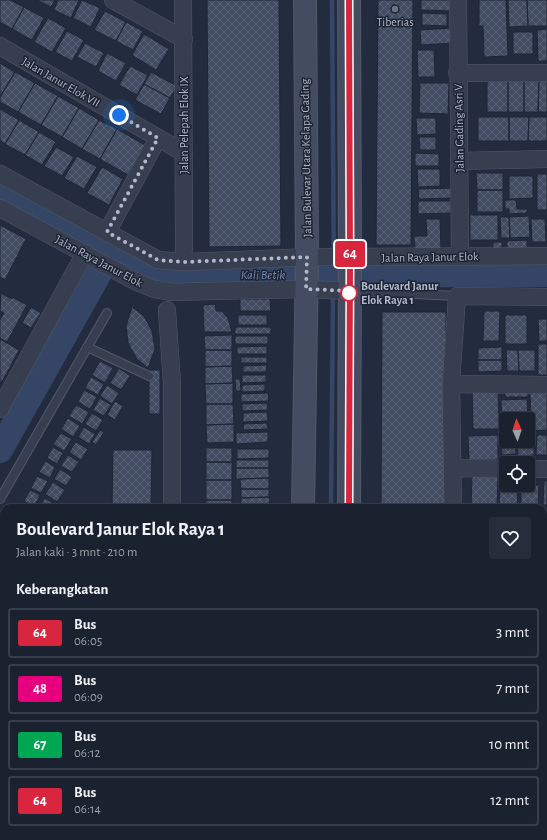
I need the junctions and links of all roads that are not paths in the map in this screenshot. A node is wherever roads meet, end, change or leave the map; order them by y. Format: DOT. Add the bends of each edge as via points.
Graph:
graph roads {
  1 [pos="113,0"];
  2 [pos="183,0"];
  3 [pos="305,0"];
  4 [pos="349,0"];
  5 [pos="458,0"];
  6 [pos="184,40"];
  7 [pos="0,46"];
  8 [pos="458,73"];
  9 [pos="547,74"];
  10 [pos="158,138"];
  11 [pos="184,153"];
  12 [pos="547,159"];
  13 [pos="459,161"];
  14 [pos="0,174"];
  15 [pos="0,208"];
  16 [pos="107,232"];
  17 [pos="184,249"];
  18 [pos="87,255"];
  19 [pos="460,256"];
  20 [pos="547,256"];
  21 [pos="309,258"];
  22 [pos="347,258"];
  23 [pos="307,288"];
  24 [pos="347,288"];
  25 [pos="457,296"];
  26 [pos="547,297"];
  27 [pos="167,310"];
  28 [pos="107,313"];
  29 [pos="87,348"];
  30 [pos="149,376"];
  31 [pos="451,384"];
  32 [pos="547,385"];
  33 [pos="0,408"];
  34 [pos="454,468"];
  35 [pos="499,469"];
  36 [pos="535,469"];
  37 [pos="547,469"];
  38 [pos="0,499"];
  39 [pos="172,504"];
  40 [pos="303,504"];
  41 [pos="349,504"];
  42 [pos="453,504"];
  43 [pos="230,840"];
  44 [pos="252,840"];
  45 [pos="348,840"];
  46 [pos="364,840"];
  1 -- 6 [label="street"];
  2 -- 6 [label="street, Jalan Pelepah Elok IX"];
  3 -- 21 [label="main road, Jalan Bulevar Utara Kelapa Gading"];
  4 -- 22 [label="main road"];
  5 -- 8 [label="street, Jalan Gading Asri V"];
  6 -- 11 [label="street, Jalan Pelepah Elok IX"];
  7 -- 10 [label="street, Jalan Janur Elok VII"];
  8 -- 9 [label="street"];
  8 -- 13 [label="street, Jalan Gading Asri V"];
  10 -- 11 [label="street, Jalan Janur Elok VII"];
  10 -- 16 [label="street"];
  11 -- 17 [label="street, Jalan Pelepah Elok IX"];
  12 -- 13 [label="street"];
  13 -- 19 [label="street, Jalan Gading Asri V"];
  14 -- 16 [label="street, Jalan Raya Janur Elok"];
  15 -- 18 [label="street, Jalan Raya Janur Elok"];
  16 -- 21 [label="street, Jalan Raya Janur Elok" via="158,260 184,262"];
  18 -- 23 [label="street, Jalan Raya Janur Elok" via="137,282 154,289 173,292"];
  18 -- 33 [label="street"];
  19 -- 20 [label="street, Jalan Raya Janur Elok"];
  19 -- 22 [label="street, Jalan Raya Janur Elok"];
  21 -- 22 [label="street, Jalan Raya Janur Elok"];
  21 -- 23 [label="main road, Jalan Bulevar Utara Kelapa Gading"];
  22 -- 24 [label="main road"];
  23 -- 24 [label="street, Jalan Raya Janur Elok"];
  23 -- 40 [label="main road, Jalan Bulevar Utara Kelapa Gading"];
  24 -- 25 [label="lane"];
  24 -- 41 [label="main road"];
  25 -- 26 [label="street"];
  25 -- 31 [label="street"];
  27 -- 39 [label="street"];
  28 -- 29 [label="lane"];
  29 -- 30 [label="lane"];
  29 -- 38 [label="lane"];
  31 -- 32 [label="street"];
  31 -- 34 [label="street"];
  34 -- 35 [label="street"];
  34 -- 42 [label="street"];
  36 -- 37 [label="street"];
  43 -- 44 [label="street"];
  45 -- 46 [label="street"];
}
